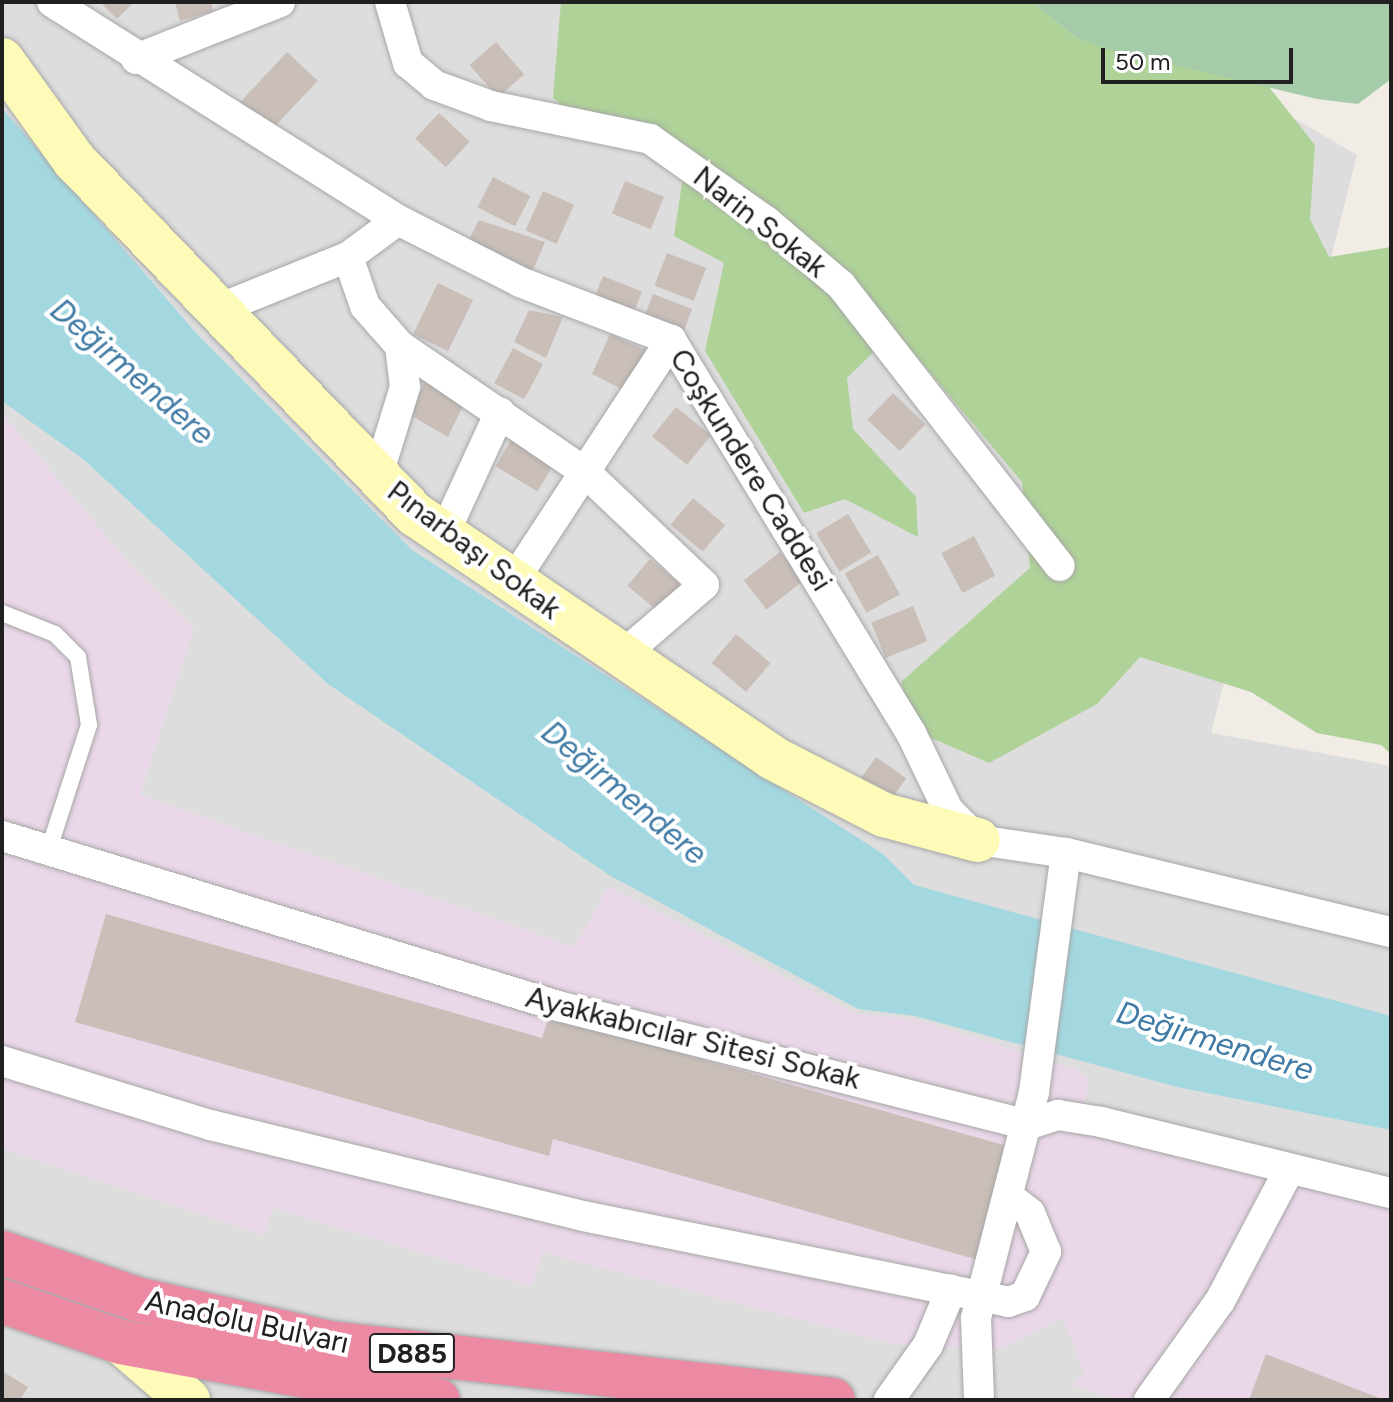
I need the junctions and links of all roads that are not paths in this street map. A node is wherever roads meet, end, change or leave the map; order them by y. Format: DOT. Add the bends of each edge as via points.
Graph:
graph roads {
  1 [pos="52,2"];
  2 [pos="280,2"];
  3 [pos="390,2"];
  4 [pos="136,59"];
  5 [pos="2,60"];
  6 [pos="398,220"];
  7 [pos="348,257"];
  8 [pos="216,310"];
  9 [pos="671,340"];
  10 [pos="400,346"];
  11 [pos="500,412"];
  12 [pos="585,472"];
  13 [pos="377,478"];
  14 [pos="444,534"];
  15 [pos="1060,566"];
  16 [pos="514,580"];
  17 [pos="2,613"];
  18 [pos="619,658"];
  19 [pos="2,836"];
  20 [pos="978,840"];
  21 [pos="49,849"];
  22 [pos="1065,863"];
  23 [pos="1391,932"];
  24 [pos="2,1061"];
  25 [pos="1027,1125"];
  26 [pos="1288,1172"];
  27 [pos="1391,1193"];
  28 [pos="1008,1196"];
  29 [pos="2,1253"];
  30 [pos="951,1290"];
  31 [pos="983,1296"];
  32 [pos="2,1301"];
  33 [pos="121,1342"];
  34 [pos="188,1400"];
  35 [pos="438,1400"];
  36 [pos="833,1400"];
  37 [pos="889,1400"];
  38 [pos="979,1400"];
  39 [pos="1149,1400"];
  1 -- 4 [label="street, Coşkundere Caddesi"];
  2 -- 4 [label="street"];
  3 -- 15 [label="street, Narin Sokak" via="408,63 434,85 491,106 650,139 766,221 841,285"];
  4 -- 6 [label="street, Coşkundere Caddesi"];
  5 -- 8 [label="street, Pınarbaşı Sokak" via="74,160"];
  6 -- 7 [label="street"];
  6 -- 9 [label="street, Coşkundere Caddesi" via="520,282"];
  7 -- 8 [label="street"];
  7 -- 10 [label="street" via="365,306"];
  8 -- 13 [label="street, Pınarbaşı Sokak"];
  9 -- 12 [label="street"];
  9 -- 20 [label="street, Coşkundere Caddesi" via="887,692 948,810"];
  10 -- 11 [label="street"];
  10 -- 13 [label="street" via="405,387"];
  11 -- 12 [label="street"];
  11 -- 14 [label="street"];
  12 -- 16 [label="street"];
  12 -- 18 [label="street" via="704,585"];
  13 -- 14 [label="street, Pınarbaşı Sokak"];
  14 -- 16 [label="street, Pınarbaşı Sokak"];
  16 -- 18 [label="street, Pınarbaşı Sokak"];
  17 -- 21 [label="lane" via="55,634 78,657 89,725"];
  18 -- 20 [label="street, Pınarbaşı Sokak" via="773,758 870,808"];
  19 -- 21 [label="street, Ayakkabıcılar Sitesi Sokak"];
  20 -- 22 [label="street"];
  21 -- 25 [label="street, Ayakkabıcılar Sitesi Sokak" via="558,1006"];
  22 -- 23 [label="street"];
  22 -- 25 [label="street"];
  24 -- 30 [label="street" via="210,1125 583,1216"];
  25 -- 26 [label="street, Ayakkabıcılar Sitesi Sokak" via="1058,1115 1101,1122"];
  25 -- 28 [label="street"];
  26 -- 27 [label="street, Ayakkabıcılar Sitesi Sokak"];
  26 -- 39 [label="street" via="1220,1301"];
  28 -- 31 [label="street"];
  28 -- 31 [label="street" via="1030,1213 1046,1252 1025,1296"];
  29 -- 36 [label="highway, Anadolu Bulvarı / D885" via="136,1299 329,1343"];
  30 -- 31 [label="street"];
  30 -- 37 [label="street" via="928,1345"];
  31 -- 38 [label="street" via="974,1356"];
  32 -- 33 [label="highway, Anadolu Bulvarı / D885"];
  33 -- 34 [label="street"];
  33 -- 35 [label="highway, Anadolu Bulvarı / D885"];
}
